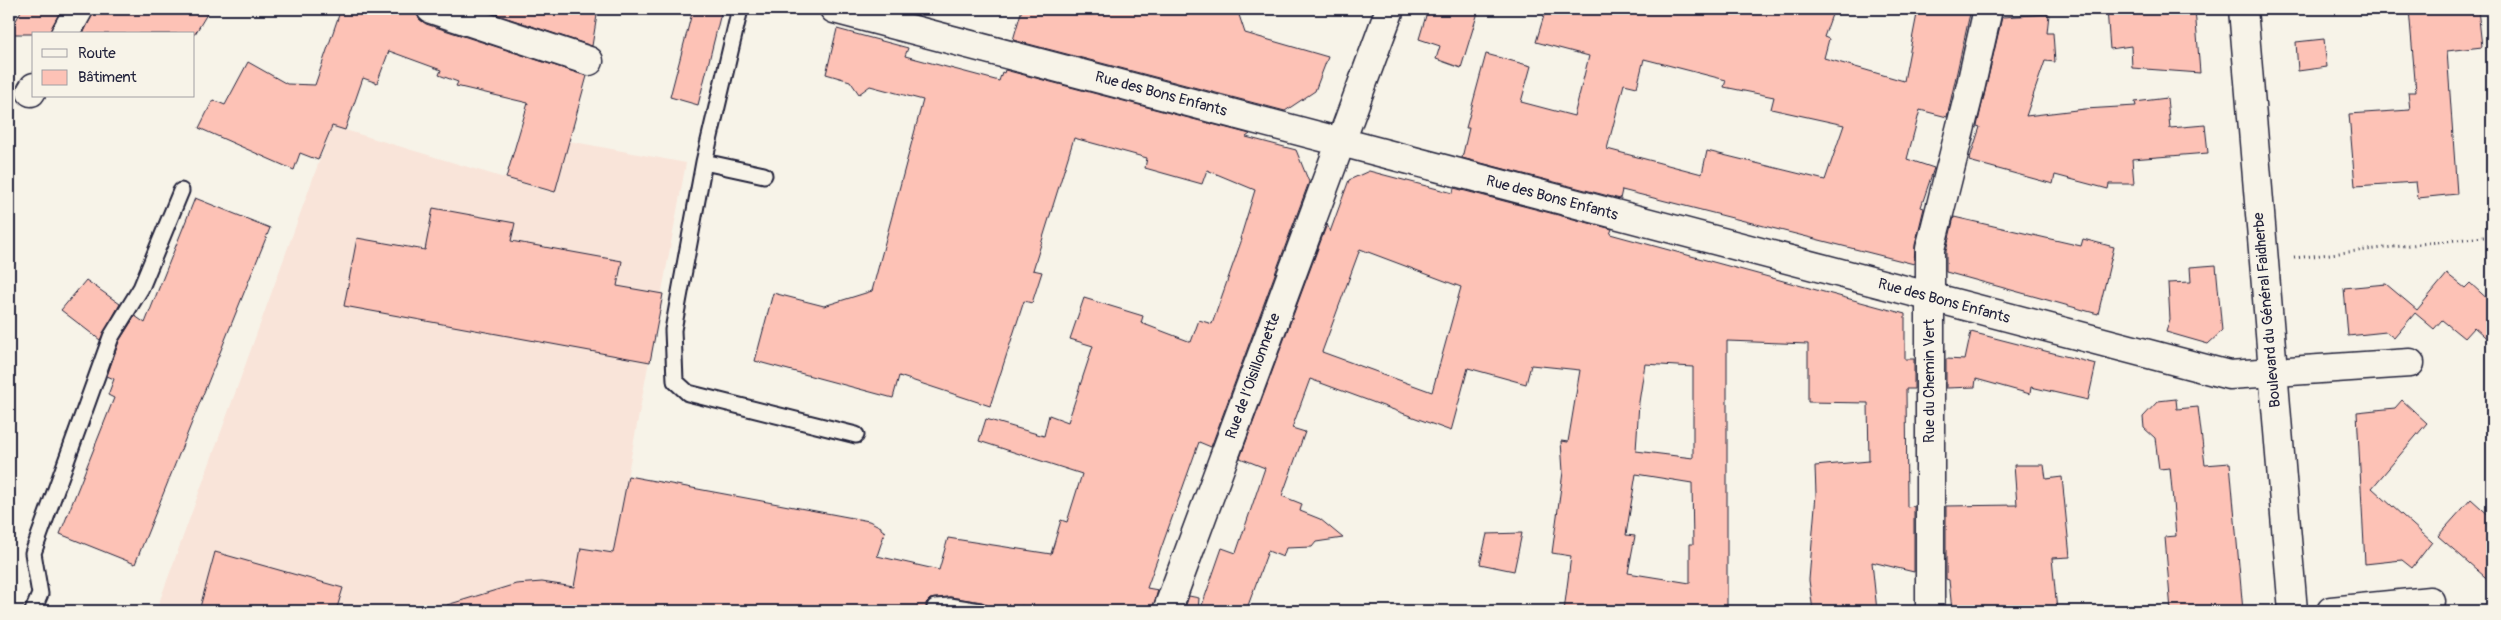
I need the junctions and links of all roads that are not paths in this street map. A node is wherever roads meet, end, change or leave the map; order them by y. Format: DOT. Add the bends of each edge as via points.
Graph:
graph roads {
  1 [pos="79,9"];
  2 [pos="431,9"];
  3 [pos="740,9"];
  4 [pos="834,9"];
  5 [pos="1390,9"];
  6 [pos="1988,9"];
  7 [pos="2243,9"];
  8 [pos="66,32"];
  9 [pos="589,61"];
  10 [pos="1340,142"];
  11 [pos="704,162"];
  12 [pos="764,175"];
  13 [pos="181,191"];
  14 [pos="1928,296"];
  15 [pos="2410,363"];
  16 [pos="2272,374"];
  17 [pos="856,435"];
  18 [pos="2430,601"];
  19 [pos="935,607"];
  20 [pos="33,611"];
  21 [pos="980,611"];
  22 [pos="1167,611"];
  23 [pos="1930,611"];
  24 [pos="2293,611"];
  25 [pos="2332,611"];
  1 -- 8 [label="street"];
  2 -- 9 [label="street"];
  3 -- 11 [label="lane"];
  4 -- 10 [label="street, Rue des Bons Enfants"];
  5 -- 10 [label="street, Rue de l’Oisillonnette"];
  6 -- 14 [label="street, Rue du Chemin Vert" via="1930,249"];
  7 -- 16 [label="street, Boulevard du Général Faidherbe"];
  10 -- 14 [label="street, Rue des Bons Enfants"];
  10 -- 22 [label="street, Rue de l’Oisillonnette"];
  11 -- 12 [label="lane"];
  11 -- 17 [label="lane" via="673,330 675,381 688,393"];
  13 -- 20 [label="lane" via="141,288 111,337 33,553 40,594"];
  14 -- 16 [label="street, Rue des Bons Enfants" via="2229,375"];
  14 -- 23 [label="street, Rue du Chemin Vert"];
  15 -- 16 [label="street, Rue des Bons Enfants"];
  16 -- 24 [label="street, Boulevard du Général Faidherbe"];
  18 -- 25 [label="street"];
  19 -- 21 [label="lane"];
}
